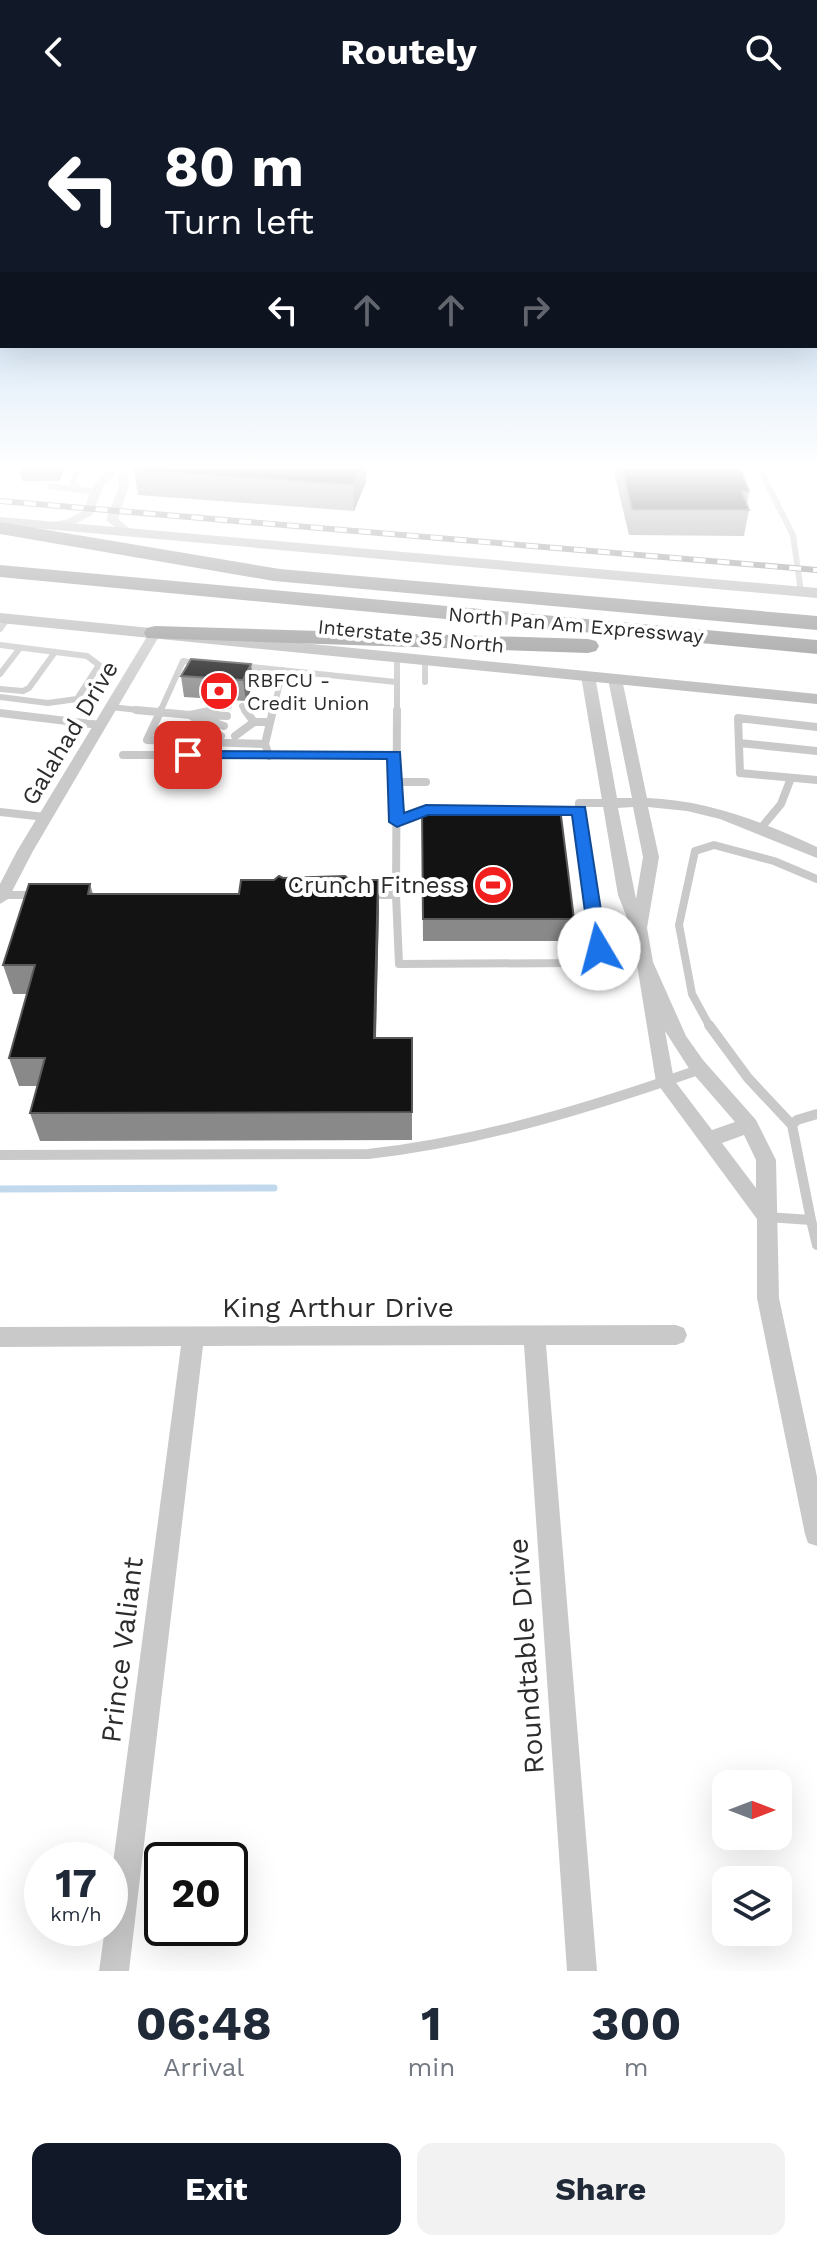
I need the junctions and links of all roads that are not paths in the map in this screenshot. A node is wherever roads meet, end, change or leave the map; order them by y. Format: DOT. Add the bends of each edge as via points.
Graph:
graph roads {
  1 [pos="57,555"];
  2 [pos="160,555"];
  3 [pos="384,555"];
  4 [pos="799,555"];
  5 [pos="0,571"];
  6 [pos="278,575"];
  7 [pos="809,592"];
  8 [pos="3,622"];
  9 [pos="817,623"];
  10 [pos="155,633"];
  11 [pos="0,645"];
  12 [pos="817,647"];
  13 [pos="20,648"];
  14 [pos="55,652"];
  15 [pos="397,657"];
  16 [pos="817,657"];
  17 [pos="425,660"];
  18 [pos="211,664"];
  19 [pos="225,665"];
  20 [pos="283,670"];
  21 [pos="0,674"];
  22 [pos="588,676"];
  23 [pos="615,679"];
  24 [pos="396,682"];
  25 [pos="425,682"];
  26 [pos="0,689"];
  27 [pos="0,697"];
  28 [pos="817,699"];
  29 [pos="111,707"];
  30 [pos="159,712"];
  31 [pos="0,713"];
  32 [pos="190,715"];
  33 [pos="225,721"];
  34 [pos="239,721"];
  35 [pos="254,722"];
  36 [pos="270,722"];
  37 [pos="100,725"];
  38 [pos="817,727"];
  39 [pos="739,743"];
  40 [pos="265,744"];
  41 [pos="817,751"];
  42 [pos="123,755"];
  43 [pos="395,755"];
  44 [pos="269,756"];
  45 [pos="791,778"];
  46 [pos="817,780"];
  47 [pos="395,782"];
  48 [pos="426,782"];
  49 [pos="610,803"];
  50 [pos="640,803"];
  51 [pos="440,810"];
  52 [pos="543,810"];
  53 [pos="579,810"];
  54 [pos="0,812"];
  55 [pos="45,817"];
  56 [pos="397,822"];
  57 [pos="761,828"];
  58 [pos="817,853"];
  59 [pos="817,879"];
  60 [pos="46,895"];
  61 [pos="358,895"];
  62 [pos="396,895"];
  63 [pos="1,897"];
  64 [pos="639,928"];
  65 [pos="599,949"];
  66 [pos="642,953"];
  67 [pos="701,1069"];
  68 [pos="665,1082"];
  69 [pos="817,1114"];
  70 [pos="749,1125"];
  71 [pos="792,1125"];
  72 [pos="710,1139"];
  73 [pos="0,1155"];
  74 [pos="767,1217"];
  75 [pos="811,1220"];
  76 [pos="817,1245"];
  77 [pos="676,1335"];
  78 [pos="534,1336"];
  79 [pos="0,1337"];
  80 [pos="193,1338"];
  81 [pos="817,1534"];
  82 [pos="114,1971"];
  83 [pos="582,1971"];
  1 -- 6 [label="highway, North Pan Am Expressway"];
  2 -- 6 [label="highway"];
  3 -- 7 [label="main road"];
  4 -- 7 [label="lane"];
  5 -- 12 [label="highway, North Pan Am Expressway"];
  6 -- 9 [label="highway, North Pan Am Expressway"];
  8 -- 10 [label="main road, Interstate 35 North"];
  10 -- 15 [label="main road, Interstate 35 North"];
  10 -- 16 [label="highway"];
  10 -- 29 [label="street, Galahad Drive"];
  11 -- 13 [label="lane"];
  13 -- 14 [label="lane"];
  13 -- 21 [label="lane"];
  14 -- 26 [label="lane" via="29,688"];
  14 -- 27 [label="lane" via="87,656 99,665 77,699 48,703"];
  15 -- 17 [label="main road, Interstate 35 North"];
  15 -- 24 [label="lane"];
  17 -- 22 [label="main road, Interstate 35 North"];
  17 -- 25 [label="lane"];
  18 -- 30 [label="lane" via="183,661"];
  19 -- 20 [label="lane"];
  20 -- 24 [label="lane"];
  20 -- 36 [label="lane"];
  22 -- 23 [label="main road, Interstate 35 North"];
  22 -- 49 [label="street"];
  23 -- 28 [label="main road, Interstate 35 North"];
  23 -- 50 [label="street"];
  24 -- 43 [label="lane"];
  29 -- 30 [label="lane"];
  29 -- 37 [label="street, Galahad Drive"];
  30 -- 32 [label="lane"];
  30 -- 40 [label="lane" via="147,740"];
  31 -- 37 [label="lane"];
  32 -- 33 [label="lane"];
  32 -- 33 [label="lane"];
  32 -- 33 [label="lane"];
  34 -- 35 [label="lane"];
  34 -- 35 [label="lane"];
  34 -- 35 [label="lane"];
  35 -- 36 [label="lane"];
  36 -- 40 [label="lane"];
  37 -- 55 [label="street, Galahad Drive"];
  38 -- 39 [label="lane" via="738,718"];
  39 -- 41 [label="lane"];
  39 -- 45 [label="lane" via="740,773"];
  40 -- 44 [label="lane"];
  42 -- 44 [label="lane"];
  43 -- 44 [label="lane"];
  43 -- 47 [label="lane"];
  45 -- 46 [label="lane"];
  45 -- 57 [label="lane" via="781,804"];
  47 -- 48 [label="lane"];
  47 -- 56 [label="lane"];
  49 -- 50 [label="street"];
  49 -- 53 [label="lane" via="579,803"];
  49 -- 64 [label="street" via="626,895"];
  50 -- 57 [label="street" via="712,812"];
  50 -- 64 [label="street" via="651,857"];
  51 -- 56 [label="lane"];
  52 -- 53 [label="lane"];
  53 -- 65 [label="lane"];
  54 -- 55 [label="lane"];
  55 -- 63 [label="street, Galahad Drive"];
  56 -- 62 [label="lane"];
  57 -- 58 [label="street"];
  59 -- 71 [label="lane" via="714,845 695,851 679,925 692,994 707,1021 748,1078"];
  60 -- 63 [label="lane"];
  61 -- 62 [label="lane"];
  62 -- 65 [label="lane" via="399,964 574,963"];
  64 -- 66 [label="street"];
  65 -- 66 [label="lane"];
  66 -- 67 [label="street" via="685,1050"];
  66 -- 68 [label="street"];
  67 -- 68 [label="lane"];
  67 -- 70 [label="street"];
  68 -- 72 [label="street"];
  68 -- 73 [label="lane" via="484,1136 414,1150"];
  69 -- 71 [label="lane"];
  70 -- 72 [label="street"];
  70 -- 74 [label="street" via="766,1160"];
  71 -- 75 [label="lane"];
  72 -- 74 [label="street"];
  74 -- 75 [label="lane"];
  74 -- 81 [label="street" via="768,1298"];
  75 -- 76 [label="lane"];
  77 -- 78 [label="street, King Arthur Drive"];
  78 -- 80 [label="street, King Arthur Drive"];
  78 -- 83 [label="street, Roundtable Drive"];
  79 -- 80 [label="street, King Arthur Drive"];
  80 -- 82 [label="street, Prince Valiant"];
}
